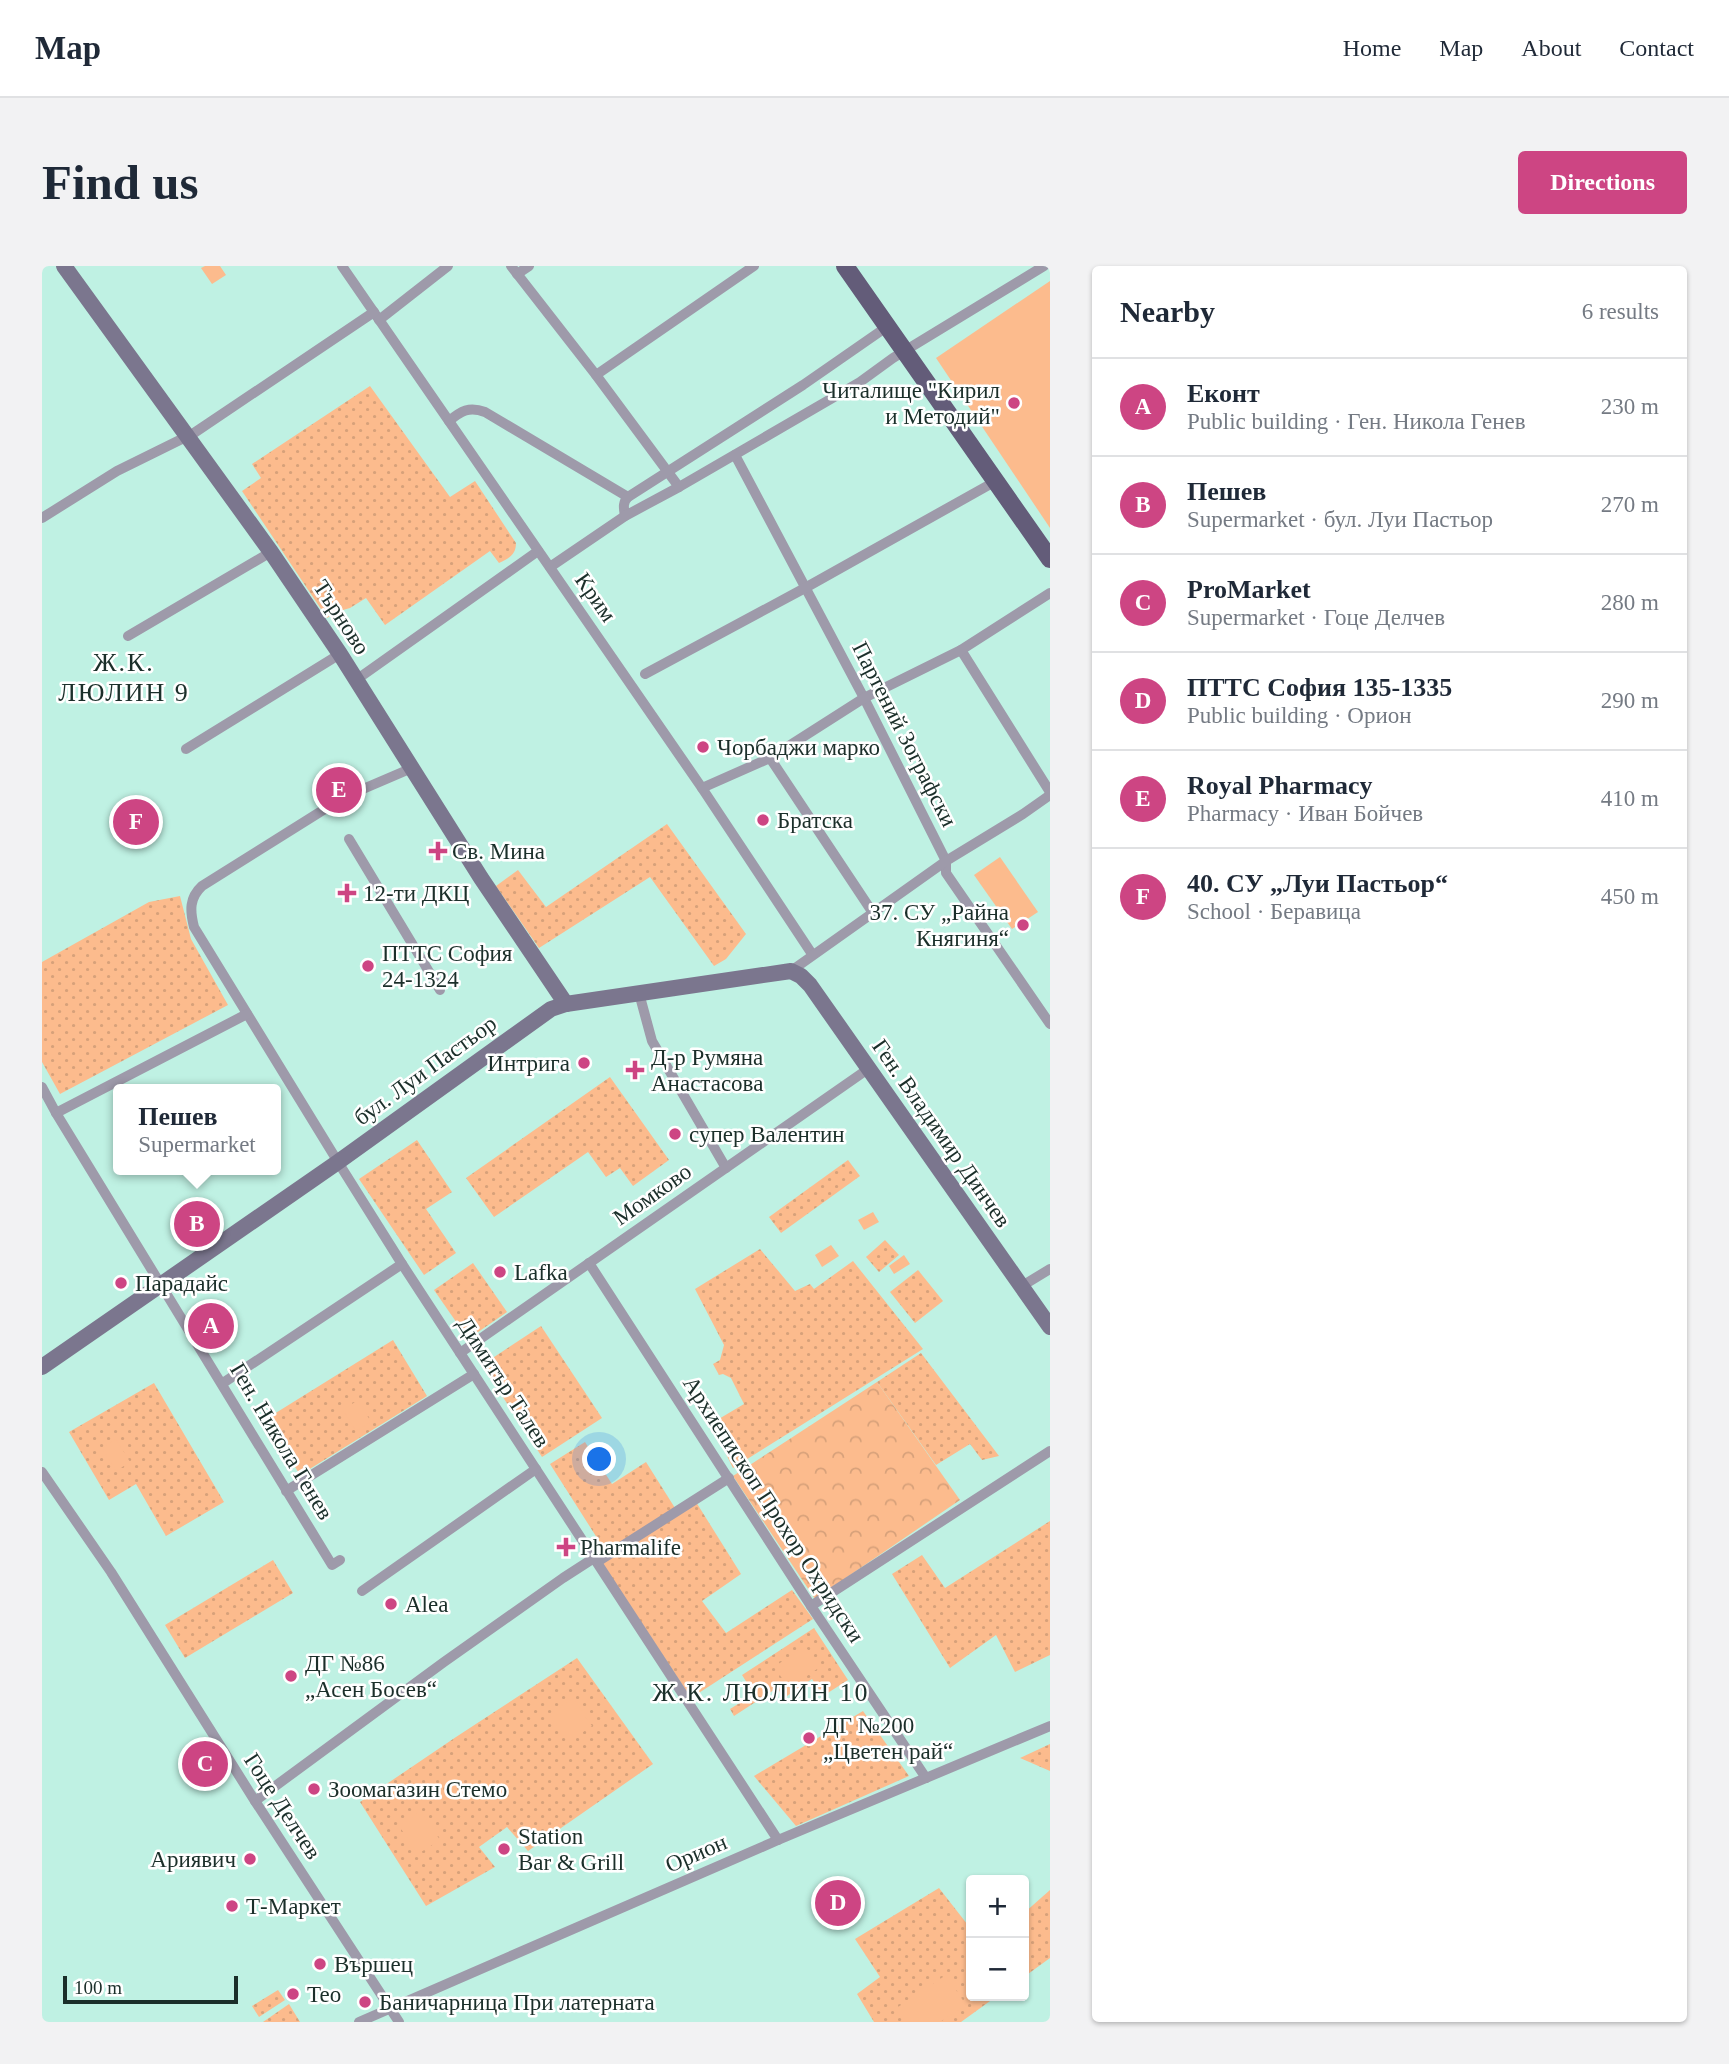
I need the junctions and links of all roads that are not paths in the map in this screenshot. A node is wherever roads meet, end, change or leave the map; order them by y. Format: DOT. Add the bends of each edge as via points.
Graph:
graph roads {
  1 [pos="64,266"];
  2 [pos="342,266"];
  3 [pos="448,266"];
  4 [pos="529,266"];
  5 [pos="754,266"];
  6 [pos="845,266"];
  7 [pos="1044,266"];
  8 [pos="514,270"];
  9 [pos="376,316"];
  10 [pos="888,326"];
  11 [pos="905,351"];
  12 [pos="596,375"];
  13 [pos="449,421"];
  14 [pos="187,437"];
  15 [pos="734,455"];
  16 [pos="667,472"];
  17 [pos="996,481"];
  18 [pos="679,488"];
  19 [pos="628,497"];
  20 [pos="625,516"];
  21 [pos="42,517"];
  22 [pos="538,551"];
  23 [pos="271,552"];
  24 [pos="1050,559"];
  25 [pos="550,567"];
  26 [pos="805,589"];
  27 [pos="1050,593"];
  28 [pos="128,636"];
  29 [pos="961,650"];
  30 [pos="340,654"];
  31 [pos="645,674"];
  32 [pos="356,680"];
  33 [pos="864,698"];
  34 [pos="186,749"];
  35 [pos="770,758"];
  36 [pos="412,768"];
  37 [pos="702,788"];
  38 [pos="1050,794"];
  39 [pos="349,839"];
  40 [pos="946,861"];
  41 [pos="873,913"];
  42 [pos="812,954"];
  43 [pos="791,971"];
  44 [pos="440,990"];
  45 [pos="639,993"];
  46 [pos="566,1004"];
  47 [pos="247,1014"];
  48 [pos="1050,1024"];
  49 [pos="868,1069"];
  50 [pos="42,1087"];
  51 [pos="56,1113"];
  52 [pos="338,1162"];
  53 [pos="726,1168"];
  54 [pos="589,1263"];
  55 [pos="402,1264"];
  56 [pos="1050,1269"];
  57 [pos="162,1284"];
  58 [pos="1022,1286"];
  59 [pos="1050,1326"];
  60 [pos="460,1353"];
  61 [pos="42,1367"];
  62 [pos="474,1374"];
  63 [pos="223,1383"];
  64 [pos="1050,1451"];
  65 [pos="536,1469"];
  66 [pos="42,1472"];
  67 [pos="729,1478"];
  68 [pos="286,1491"];
  69 [pos="595,1560"];
  70 [pos="336,1562"];
  71 [pos="362,1591"];
  72 [pos="811,1606"];
  73 [pos="1050,1726"];
  74 [pos="926,1778"];
  75 [pos="255,1801"];
  76 [pos="778,1840"];
  77 [pos="390,2007"];
  78 [pos="359,2022"];
  79 [pos="399,2022"];
  1 -- 14 [label="street, Търново"];
  2 -- 9 [label="street, Крим"];
  3 -- 9 [label="street"];
  4 -- 8 [label="street"];
  5 -- 12 [label="street"];
  6 -- 10 [label="main road"];
  7 -- 11 [label="street"];
  8 -- 12 [label="street"];
  9 -- 13 [label="street, Крим"];
  9 -- 14 [label="street"];
  10 -- 11 [label="main road"];
  10 -- 16 [label="street"];
  11 -- 15 [label="street"];
  11 -- 17 [label="main road"];
  12 -- 16 [label="street"];
  13 -- 19 [label="street" via="463,410 480,410"];
  13 -- 22 [label="street, Крим"];
  14 -- 21 [label="street" via="117,471"];
  14 -- 23 [label="street, Търново"];
  15 -- 18 [label="street"];
  15 -- 26 [label="street, Партений Зографски"];
  16 -- 18 [label="street"];
  16 -- 19 [label="street"];
  17 -- 24 [label="main road"];
  17 -- 26 [label="street"];
  18 -- 20 [label="street"];
  19 -- 20 [label="street"];
  20 -- 25 [label="street"];
  22 -- 25 [label="street, Крим"];
  22 -- 32 [label="street"];
  23 -- 28 [label="street"];
  23 -- 30 [label="street, Търново"];
  25 -- 37 [label="street, Крим"];
  26 -- 31 [label="street"];
  26 -- 33 [label="street, Партений Зографски"];
  27 -- 29 [label="street"];
  29 -- 33 [label="street"];
  29 -- 38 [label="street"];
  30 -- 32 [label="street, Търново"];
  30 -- 34 [label="street"];
  32 -- 36 [label="street, Търново"];
  33 -- 35 [label="street"];
  33 -- 40 [label="street, Партений Зографски"];
  35 -- 37 [label="street"];
  35 -- 41 [label="street"];
  36 -- 46 [label="street, Търново"];
  36 -- 47 [label="street, Димитър Талев" via="320,812 196,892 190,906 194,927"];
  37 -- 42 [label="street, Крим"];
  38 -- 40 [label="street"];
  39 -- 44 [label="street"];
  40 -- 41 [label="street"];
  40 -- 48 [label="street, Партений Зографски" via="946,873"];
  41 -- 42 [label="street"];
  42 -- 43 [label="street"];
  43 -- 45 [label="street, бул. Луи Пастьор"];
  43 -- 49 [label="street, Ген. Владимир Динчев" via="810,985"];
  45 -- 46 [label="street, бул. Луи Пастьор"];
  45 -- 53 [label="street" via="652,1041"];
  46 -- 52 [label="street, бул. Луи Пастьор" via="533,1020"];
  47 -- 51 [label="street"];
  47 -- 52 [label="street, Димитър Талев"];
  49 -- 53 [label="street, Момково"];
  49 -- 58 [label="street, Ген. Владимир Динчев"];
  50 -- 51 [label="street, Ген. Никола Генев"];
  51 -- 57 [label="street, Ген. Никола Генев"];
  52 -- 55 [label="street, Димитър Талев"];
  52 -- 57 [label="street, бул. Луи Пастьор"];
  53 -- 54 [label="street, Момково"];
  54 -- 60 [label="street, Момково"];
  54 -- 67 [label="street, Архиепископ Прохор Охридски"];
  55 -- 60 [label="street, Димитър Талев"];
  55 -- 63 [label="street"];
  56 -- 58 [label="street"];
  57 -- 61 [label="street, бул. Луи Пастьор"];
  57 -- 63 [label="street, Ген. Никола Генев"];
  58 -- 59 [label="street, Ген. Владимир Динчев"];
  60 -- 62 [label="street, Димитър Талев"];
  62 -- 65 [label="street, Димитър Талев"];
  62 -- 68 [label="street"];
  63 -- 68 [label="street, Ген. Никола Генев"];
  64 -- 72 [label="street"];
  65 -- 69 [label="street, Димитър Талев"];
  65 -- 71 [label="street"];
  66 -- 75 [label="street, Гоце Делчев" via="111,1572"];
  67 -- 69 [label="street"];
  67 -- 72 [label="street, Архиепископ Прохор Охридски"];
  68 -- 70 [label="street, Ген. Никола Генев"];
  69 -- 75 [label="street" via="443,1662"];
  69 -- 76 [label="street, Димитър Талев"];
  72 -- 74 [label="street, Архиепископ Прохор Охридски"];
  73 -- 74 [label="street, Орион"];
  74 -- 76 [label="street, Орион"];
  75 -- 77 [label="street, Гоце Делчев"];
  76 -- 77 [label="street, Орион"];
  77 -- 78 [label="street, Орион"];
  77 -- 79 [label="street, Гоце Делчев"];
}
